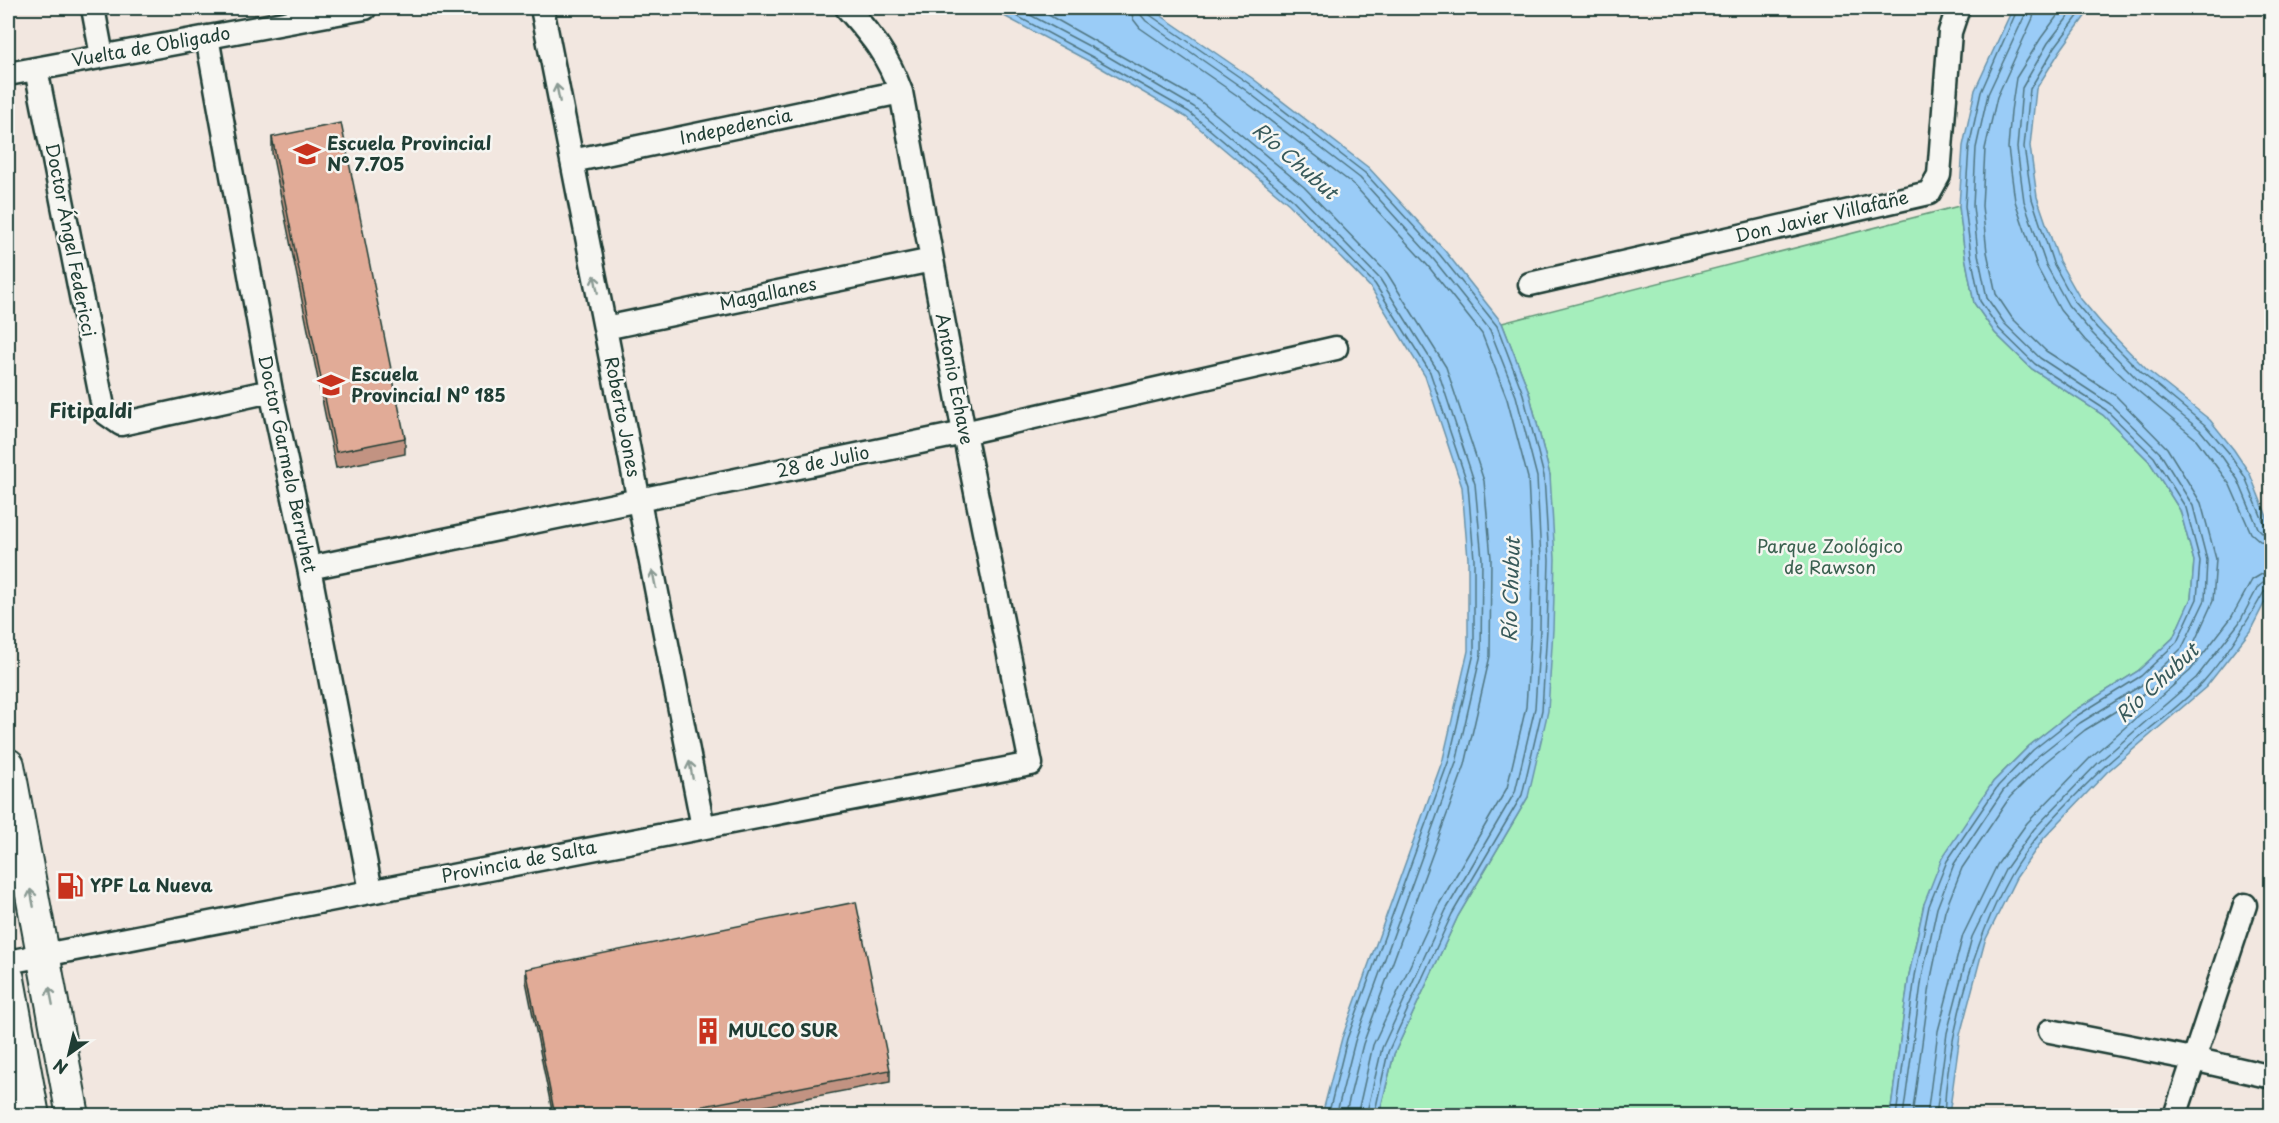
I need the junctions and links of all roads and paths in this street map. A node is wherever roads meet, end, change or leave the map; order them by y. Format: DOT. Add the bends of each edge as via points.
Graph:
graph roads {
  1 [pos="93,8"];
  2 [pos="365,8"];
  3 [pos="542,8"];
  4 [pos="847,8"];
  5 [pos="1958,8"];
  6 [pos="207,37"];
  7 [pos="102,56"];
  8 [pos="36,69"];
  9 [pos="8,74"];
  10 [pos="901,92"];
  11 [pos="572,161"];
  12 [pos="932,260"];
  13 [pos="1530,284"];
  14 [pos="605,328"];
  15 [pos="1336,348"];
  16 [pos="271,391"];
  17 [pos="964,433"];
  18 [pos="638,500"];
  19 [pos="309,568"];
  20 [pos="1031,764"];
  21 [pos="8,765"];
  22 [pos="703,828"];
  23 [pos="371,891"];
  24 [pos="2245,905"];
  25 [pos="43,956"];
  26 [pos="8,962"];
  27 [pos="8,979"];
  28 [pos="2050,1031"];
  29 [pos="2193,1059"];
  30 [pos="2271,1077"];
  31 [pos="33,1116"];
  32 [pos="73,1116"];
  33 [pos="2175,1116"];
  1 -- 7 [label="street"];
  2 -- 6 [label="street, Vuelta de Obligado"];
  11 -- 3 [label="street, Roberto Jones, one-way"];
  4 -- 10 [label="street, Antonio Echave" via="880,47"];
  5 -- 13 [label="street, Don Javier Villafañe" via="1950,32 1939,175 1929,193"];
  6 -- 7 [label="street, Vuelta de Obligado"];
  6 -- 16 [label="street, Doctor Garmelo Berruhet"];
  7 -- 8 [label="street, Vuelta de Obligado"];
  8 -- 9 [label="street, Vuelta de Obligado"];
  8 -- 16 [label="street, Doctor Ángel Federicci" via="104,412 121,424"];
  10 -- 11 [label="street, Indepedencia"];
  10 -- 12 [label="street, Antonio Echave"];
  14 -- 11 [label="street, Roberto Jones, one-way"];
  12 -- 14 [label="street, Magallanes"];
  12 -- 17 [label="street, Antonio Echave"];
  14 -- 18 [label="street, Roberto Jones"];
  15 -- 17 [label="street, 28 de Julio"];
  16 -- 19 [label="street, Doctor Garmelo Berruhet"];
  17 -- 18 [label="street, 28 de Julio"];
  17 -- 20 [label="street, Antonio Echave"];
  18 -- 19 [label="street, 28 de Julio"];
  22 -- 18 [label="street, Roberto Jones, one-way"];
  19 -- 23 [label="street, Doctor Garmelo Berruhet"];
  20 -- 22 [label="street, Provincia de Salta"];
  25 -- 21 [label="main road, one-way"];
  22 -- 23 [label="street, Provincia de Salta"];
  23 -- 25 [label="street, Provincia de Salta"];
  24 -- 29 [label="street"];
  25 -- 26 [label="street, Provincia de Salta"];
  32 -- 25 [label="main road, one-way"];
  27 -- 31 [label="main road"];
  28 -- 29 [label="street"];
  29 -- 30 [label="street"];
  29 -- 33 [label="street"];
}
